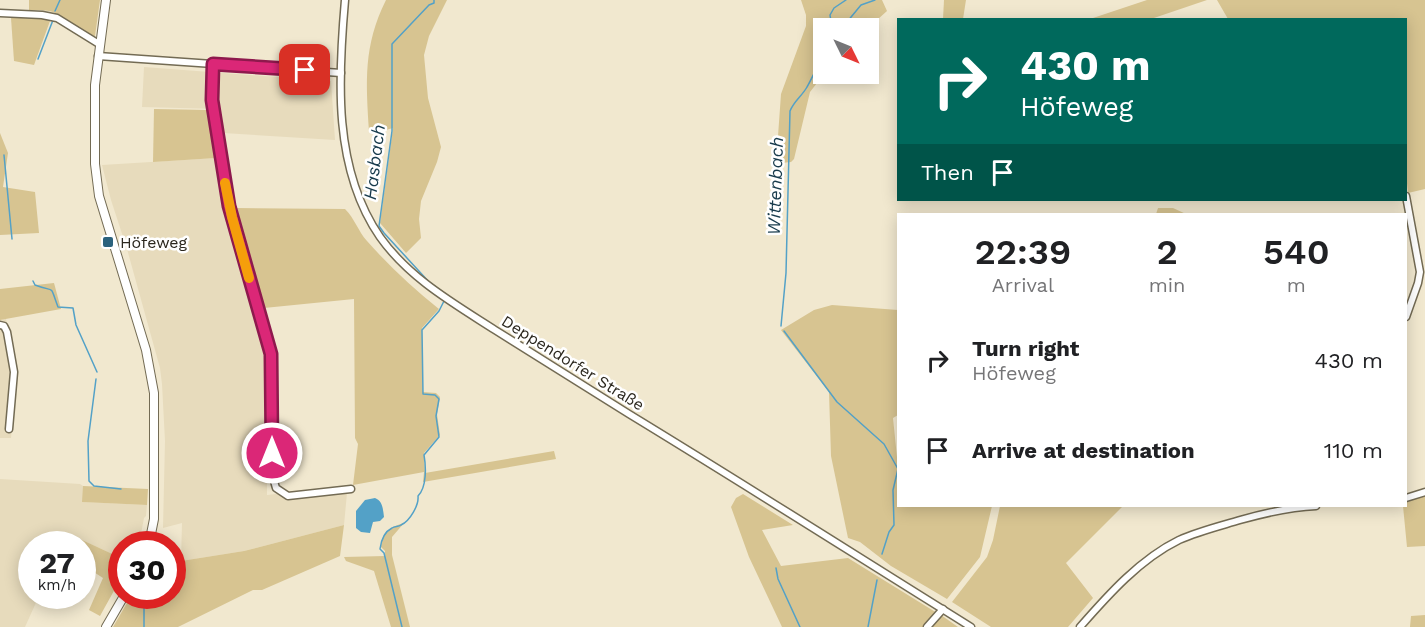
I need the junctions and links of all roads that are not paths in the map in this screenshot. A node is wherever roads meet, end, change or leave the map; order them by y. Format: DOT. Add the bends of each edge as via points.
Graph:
graph roads {
  1 [pos="106,0"];
  2 [pos="345,0"];
  3 [pos="0,13"];
  4 [pos="99,44"];
  5 [pos="98,56"];
  6 [pos="213,64"];
  7 [pos="341,73"];
  8 [pos="1407,201"];
  9 [pos="1407,314"];
  10 [pos="0,325"];
  11 [pos="9,429"];
  12 [pos="351,489"];
  13 [pos="1425,492"];
  14 [pos="1407,498"];
  15 [pos="1308,507"];
  16 [pos="152,531"];
  17 [pos="116,609"];
  18 [pos="943,609"];
  19 [pos="106,627"];
  20 [pos="927,627"];
  21 [pos="971,627"];
  22 [pos="1080,627"];
  1 -- 4 [label="main road"];
  2 -- 7 [label="street, Deppendorfer Straße"];
  3 -- 4 [label="street" via="57,18"];
  4 -- 5 [label="main road"];
  5 -- 6 [label="street"];
  5 -- 16 [label="main road" via="94,115 97,185 146,350 154,393"];
  6 -- 7 [label="street"];
  6 -- 12 [label="street" via="212,100 229,206 271,354 272,474 276,488 288,496"];
  7 -- 18 [label="street, Deppendorfer Straße" via="346,148 355,189 379,236 419,279"];
  8 -- 9 [label="street" via="1420,272"];
  10 -- 11 [label="street" via="6,332 14,372"];
  13 -- 14 [label="street"];
  15 -- 22 [label="street" via="1271,512 1178,540 1124,581"];
  17 -- 19 [label="main road"];
  18 -- 20 [label="street"];
  18 -- 21 [label="street, Deppendorfer Straße"];
}
